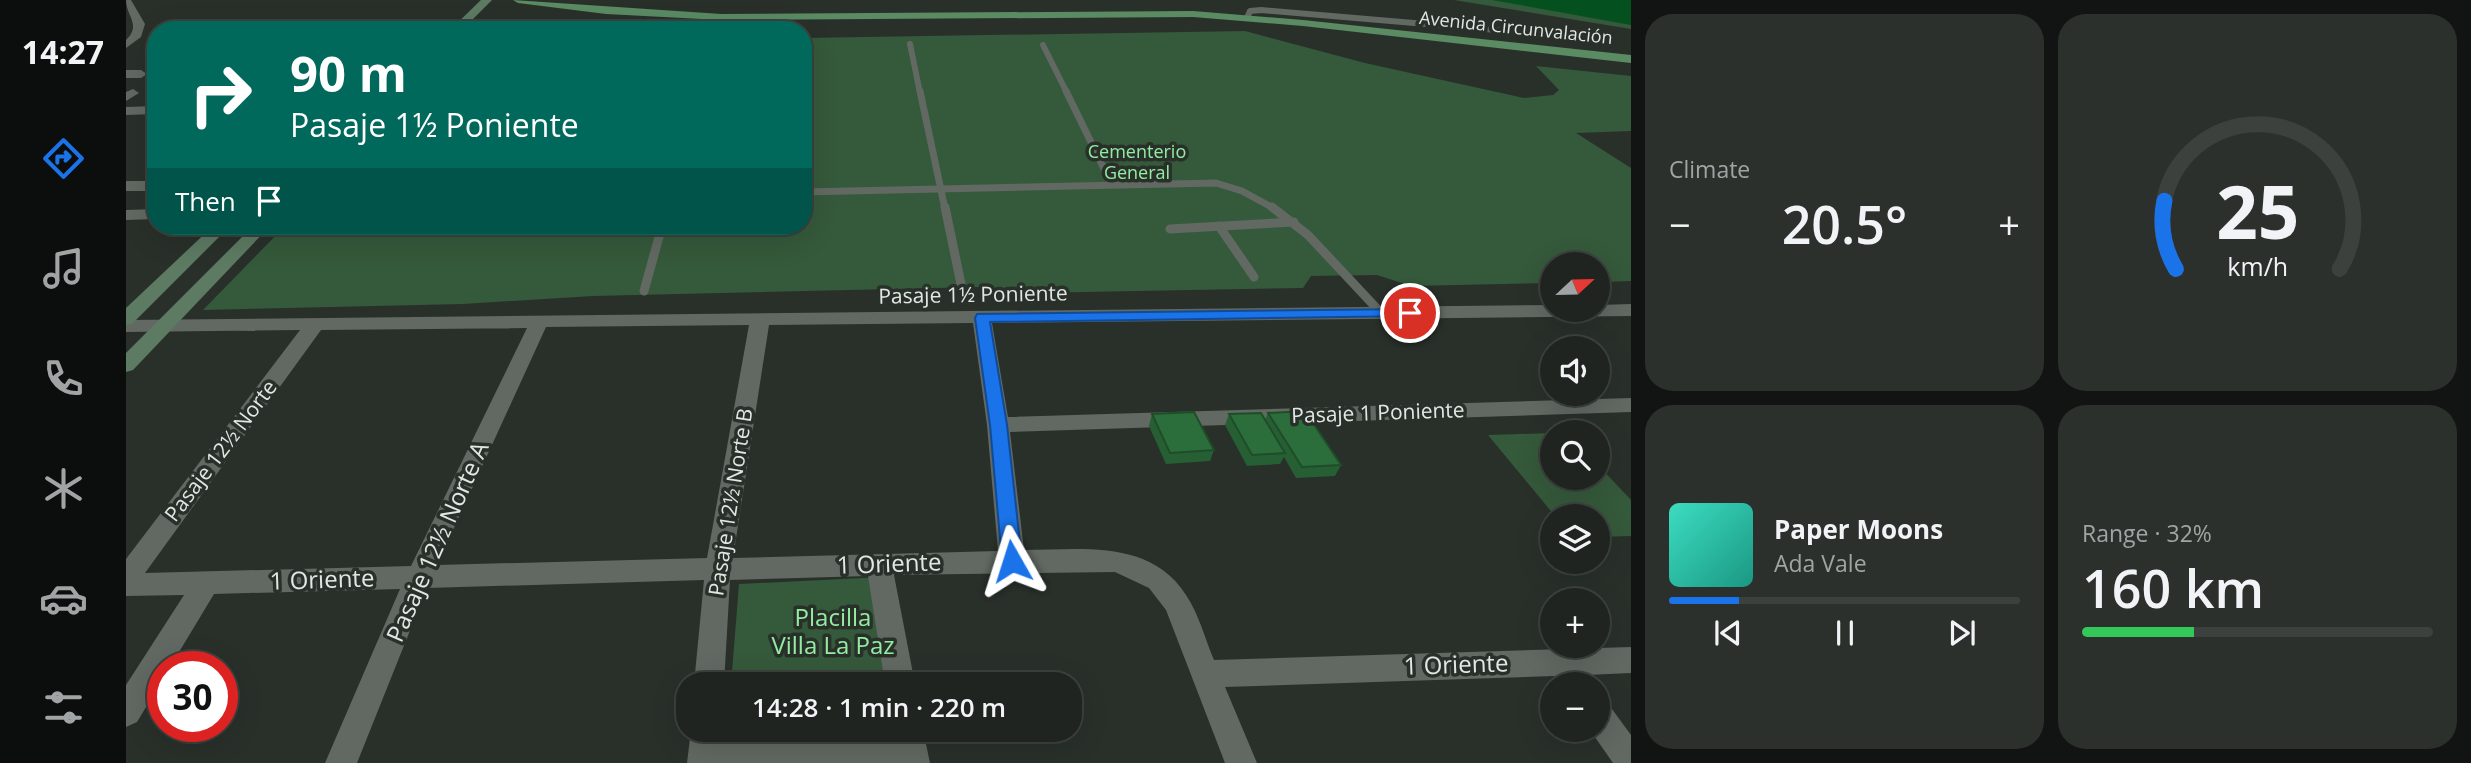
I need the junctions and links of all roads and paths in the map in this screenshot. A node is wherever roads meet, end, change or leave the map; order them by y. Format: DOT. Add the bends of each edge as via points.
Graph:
graph roads {
  1 [pos="487,0"];
  2 [pos="518,0"];
  3 [pos="126,1"];
  4 [pos="1247,18"];
  5 [pos="465,21"];
  6 [pos="1604,39"];
  7 [pos="128,42"];
  8 [pos="910,44"];
  9 [pos="1043,45"];
  10 [pos="1631,58"];
  11 [pos="126,74"];
  12 [pos="141,74"];
  13 [pos="147,110"];
  14 [pos="126,111"];
  15 [pos="1111,183"];
  16 [pos="126,186"];
  17 [pos="147,186"];
  18 [pos="942,187"];
  19 [pos="812,192"];
  20 [pos="126,215"];
  21 [pos="147,215"];
  22 [pos="1294,222"];
  23 [pos="1219,226"];
  24 [pos="1170,229"];
  25 [pos="213,235"];
  26 [pos="253,235"];
  27 [pos="659,235"];
  28 [pos="1254,277"];
  29 [pos="961,284"];
  30 [pos="643,292"];
  31 [pos="1631,310"];
  32 [pos="1382,314"];
  33 [pos="982,318"];
  34 [pos="126,319"];
  35 [pos="760,320"];
  36 [pos="316,323"];
  37 [pos="539,323"];
  38 [pos="164,326"];
  39 [pos="126,327"];
  40 [pos="126,365"];
  41 [pos="1631,405"];
  42 [pos="998,425"];
  43 [pos="1012,561"];
  44 [pos="879,565"];
  45 [pos="718,569"];
  46 [pos="418,578"];
  47 [pos="126,579"];
  48 [pos="206,584"];
  49 [pos="126,585"];
  50 [pos="1631,660"];
  51 [pos="710,672"];
  52 [pos="898,672"];
  53 [pos="1573,672"];
  54 [pos="1540,673"];
  55 [pos="1205,674"];
  56 [pos="126,712"];
  57 [pos="1610,732"];
  58 [pos="911,748"];
  59 [pos="705,749"];
  60 [pos="1631,762"];
  61 [pos="341,763"];
  62 [pos="1241,763"];
  1 -- 5 [label="main road"];
  2 -- 4 [label="main road, Avenida Circunvalación" via="711,17 1144,12"];
  3 -- 7 [label="street" via="141,19 141,29"];
  4 -- 6 [label="lane" via="1250,11 1261,10"];
  4 -- 10 [label="main road, Avenida Circunvalación"];
  8 -- 18 [label="lane"];
  9 -- 15 [label="lane"];
  11 -- 12 [label="street"];
  13 -- 14 [label="street"];
  15 -- 18 [label="lane"];
  15 -- 22 [label="lane" via="1216,183 1251,195"];
  16 -- 17 [label="street"];
  18 -- 19 [label="lane"];
  18 -- 29 [label="lane"];
  20 -- 21 [label="street"];
  22 -- 23 [label="lane"];
  22 -- 32 [label="lane"];
  23 -- 24 [label="lane"];
  23 -- 28 [label="lane"];
  25 -- 34 [label="main road"];
  26 -- 38 [label="main road"];
  27 -- 30 [label="lane"];
  31 -- 32 [label="street, Pasaje 1½ Poniente"];
  32 -- 33 [label="street, Pasaje 1½ Poniente"];
  33 -- 35 [label="street, Pasaje 1½ Poniente"];
  33 -- 42 [label="street"];
  35 -- 37 [label="street, Pasaje 1½ Poniente"];
  35 -- 45 [label="street, Pasaje 12½ Norte B"];
  36 -- 37 [label="street, Pasaje 1½ Poniente"];
  36 -- 38 [label="street, Pasaje 1½ Poniente"];
  36 -- 47 [label="street, Pasaje 12½ Norte"];
  37 -- 46 [label="street, Pasaje 12½ Norte A"];
  38 -- 39 [label="street, Pasaje 1½ Poniente"];
  38 -- 40 [label="main road"];
  41 -- 42 [label="street, Pasaje 1 Poniente"];
  42 -- 43 [label="street"];
  43 -- 44 [label="street, 1 Oriente"];
  43 -- 55 [label="street, 1 Oriente" via="1115,561 1144,571 1158,580 1177,604"];
  44 -- 45 [label="street, 1 Oriente"];
  44 -- 52 [label="street"];
  45 -- 46 [label="street, 1 Oriente"];
  45 -- 51 [label="street, Pasaje 12½ Norte B"];
  46 -- 48 [label="street, 1 Oriente"];
  46 -- 61 [label="street, Pasaje 12½ Norte A"];
  48 -- 49 [label="street, 1 Oriente"];
  48 -- 56 [label="street"];
  50 -- 53 [label="street, 1 Oriente"];
  54 -- 55 [label="street, 1 Oriente"];
  55 -- 62 [label="street"];
  57 -- 60 [label="street"];
  58 -- 59 [label="street"];
}
